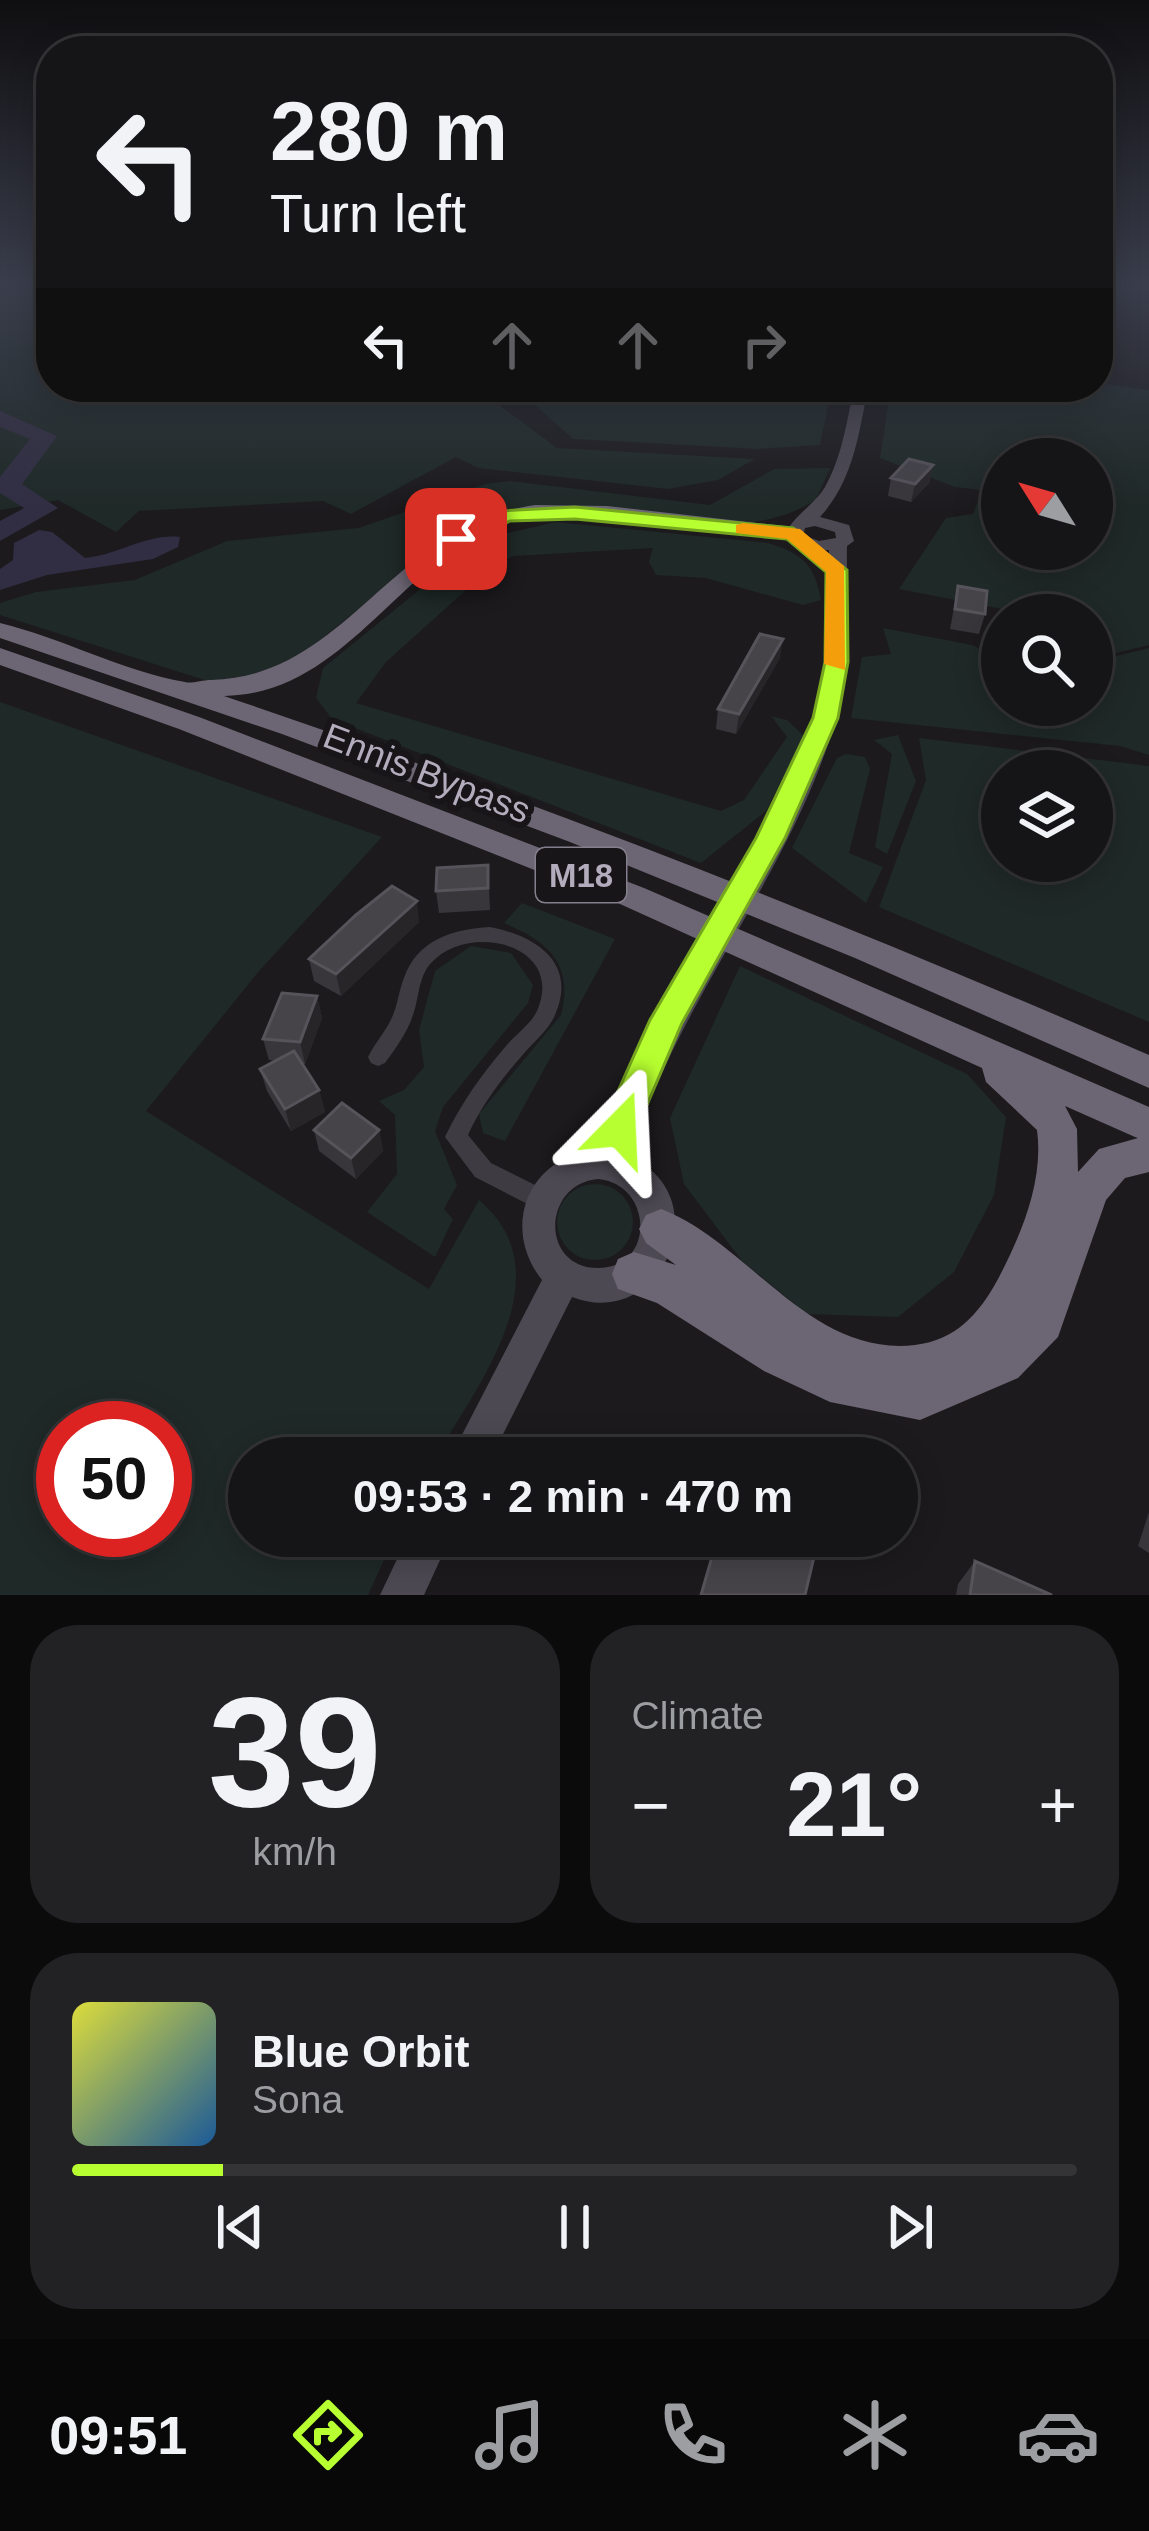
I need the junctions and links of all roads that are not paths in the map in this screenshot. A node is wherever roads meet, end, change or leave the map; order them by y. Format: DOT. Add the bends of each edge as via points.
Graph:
graph roads {
  1 [pos="858,402"];
  2 [pos="828,503"];
  3 [pos="802,533"];
  4 [pos="837,535"];
  5 [pos="837,570"];
  6 [pos="0,630"];
  7 [pos="0,656"];
  8 [pos="295,670"];
  9 [pos="133,673"];
  10 [pos="448,785"];
  11 [pos="930,1027"];
  12 [pos="378,1058"];
  13 [pos="1149,1072"];
  14 [pos="1149,1125"];
  15 [pos="1149,1154"];
  16 [pos="610,1166"];
  17 [pos="539,1199"];
  18 [pos="661,1229"];
  19 [pos="634,1274"];
  20 [pos="564,1275"];
  21 [pos="481,1437"];
  22 [pos="420,1557"];
  23 [pos="402,1595"];
  1 -- 2 [label="main road"];
  2 -- 3 [label="main road"];
  2 -- 4 [label="main road"];
  3 -- 4 [label="main road"];
  3 -- 5 [label="main road"];
  3 -- 8 [label="highway" via="575,513 507,515 456,539"];
  4 -- 5 [label="main road"];
  5 -- 16 [label="main road" via="837,662 826,718 771,838 630,1096"];
  6 -- 9 [label="highway, Ennis Bypass / M18"];
  7 -- 11 [label="highway, Ennis Bypass / M18" via="502,844"];
  8 -- 9 [label="highway" via="227,691"];
  8 -- 10 [label="highway" via="282,696 294,719"];
  9 -- 10 [label="highway, Ennis Bypass / M18"];
  10 -- 13 [label="highway, Ennis Bypass / M18" via="972,992"];
  11 -- 14 [label="highway, Ennis Bypass / M18"];
  11 -- 18 [label="highway" via="1011,1079 1059,1133 1051,1199 1022,1277 982,1340 928,1368 880,1367 801,1338"];
  12 -- 17 [label="street" via="423,958 440,946 504,933 536,953 551,977 547,1012 470,1103 456,1137 482,1170"];
  15 -- 19 [label="highway" via="1113,1162 1089,1190 1042,1321 1001,1361 920,1396 847,1384 781,1354 668,1283"];
  16 -- 17 [label="main road" via="565,1173"];
  16 -- 18 [label="main road" via="651,1192"];
  17 -- 20 [label="main road" via="535,1231 543,1255"];
  18 -- 19 [label="main road" via="650,1259"];
  19 -- 20 [label="main road" via="591,1284"];
  20 -- 21 [label="main road"];
  22 -- 23 [label="main road"];
}
